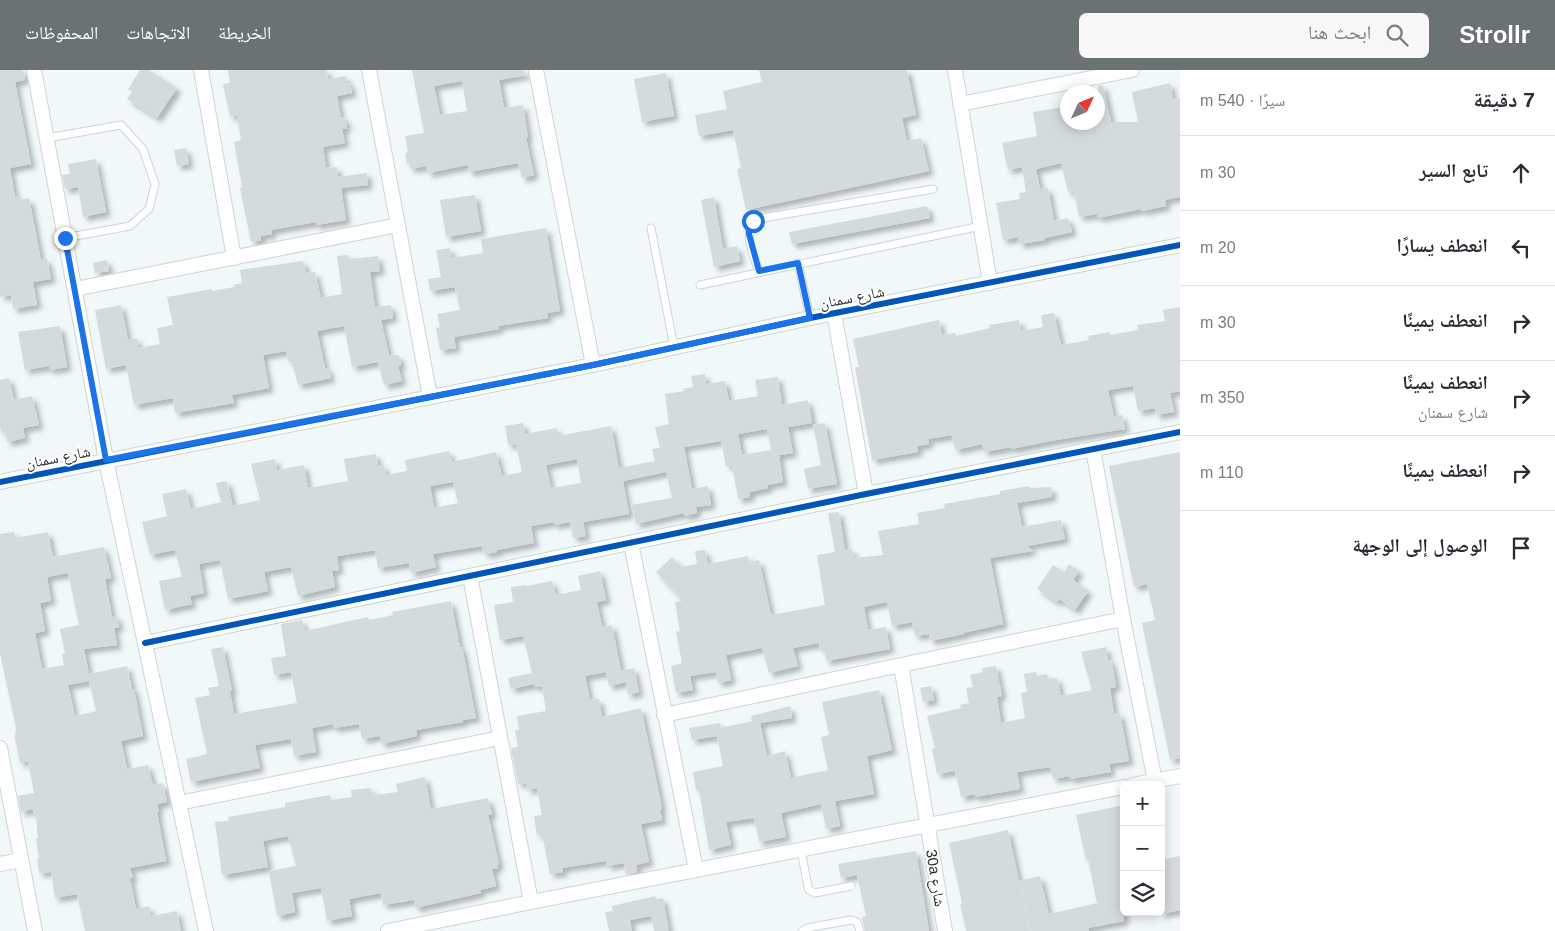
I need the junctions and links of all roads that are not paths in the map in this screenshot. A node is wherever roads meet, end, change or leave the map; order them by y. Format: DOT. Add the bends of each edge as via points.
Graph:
graph roads {
  1 [pos="34,70"];
  2 [pos="201,70"];
  3 [pos="369,70"];
  4 [pos="536,70"];
  5 [pos="955,70"];
  6 [pos="1132,70"];
  7 [pos="960,104"];
  8 [pos="47,138"];
  9 [pos="932,190"];
  10 [pos="398,225"];
  11 [pos="981,226"];
  12 [pos="651,228"];
  13 [pos="65,238"];
  14 [pos="1180,245"];
  15 [pos="234,258"];
  16 [pos="798,263"];
  17 [pos="759,271"];
  18 [pos="990,283"];
  19 [pos="700,285"];
  20 [pos="75,289"];
  21 [pos="834,313"];
  22 [pos="810,318"];
  23 [pos="674,347"];
  24 [pos="593,365"];
  25 [pos="430,397"];
  26 [pos="1180,432"];
  27 [pos="1093,449"];
  28 [pos="106,460"];
  29 [pos="0,482"];
  30 [pos="866,494"];
  31 [pos="631,543"];
  32 [pos="470,576"];
  33 [pos="1123,619"];
  34 [pos="145,643"];
  35 [pos="901,666"];
  36 [pos="664,715"];
  37 [pos="500,738"];
  38 [pos="0,748"];
  39 [pos="1180,776"];
  40 [pos="1155,780"];
  41 [pos="1151,781"];
  42 [pos="1120,788"];
  43 [pos="179,803"];
  44 [pos="928,825"];
  45 [pos="801,850"];
  46 [pos="21,860"];
  47 [pos="0,864"];
  48 [pos="696,870"];
  49 [pos="851,886"];
  50 [pos="531,902"];
  51 [pos="35,931"];
  52 [pos="206,931"];
  53 [pos="388,931"];
  54 [pos="802,931"];
  55 [pos="860,931"];
  56 [pos="945,931"];
  1 -- 8 [label="street"];
  2 -- 15 [label="street"];
  3 -- 10 [label="street"];
  4 -- 24 [label="street"];
  5 -- 7 [label="street"];
  6 -- 7 [label="street"];
  7 -- 11 [label="street"];
  8 -- 13 [label="street"];
  8 -- 13 [label="lane" via="121,125 143,149 155,184 149,209 130,226"];
  9 -- 17 [label="lane" via="757,219 749,229"];
  10 -- 15 [label="street"];
  10 -- 25 [label="street"];
  11 -- 16 [label="lane"];
  11 -- 18 [label="street"];
  12 -- 23 [label="lane"];
  13 -- 20 [label="street"];
  14 -- 18 [label="street, شارع سمنان"];
  15 -- 20 [label="street"];
  16 -- 17 [label="lane"];
  16 -- 22 [label="lane"];
  17 -- 19 [label="lane"];
  18 -- 21 [label="street, شارع سمنان"];
  20 -- 28 [label="street"];
  21 -- 22 [label="street, شارع سمنان"];
  21 -- 30 [label="street"];
  22 -- 23 [label="street, شارع سمنان"];
  23 -- 24 [label="street, شارع سمنان"];
  24 -- 25 [label="street, شارع سمنان"];
  25 -- 28 [label="street, شارع سمنان"];
  26 -- 27 [label="street"];
  27 -- 30 [label="street"];
  27 -- 33 [label="street"];
  28 -- 29 [label="street, شارع سمنان"];
  28 -- 34 [label="street"];
  30 -- 31 [label="street"];
  31 -- 32 [label="street"];
  31 -- 36 [label="street"];
  32 -- 34 [label="street"];
  32 -- 37 [label="street"];
  33 -- 35 [label="street"];
  33 -- 40 [label="street"];
  34 -- 43 [label="street"];
  35 -- 36 [label="street"];
  35 -- 44 [label="street, 30a شارع"];
  36 -- 48 [label="street"];
  37 -- 43 [label="street"];
  37 -- 50 [label="street"];
  38 -- 46 [label="street"];
  39 -- 40 [label="street"];
  40 -- 41 [label="street"];
  42 -- 44 [label="street"];
  43 -- 52 [label="street"];
  44 -- 45 [label="street"];
  44 -- 56 [label="street, 30a شارع"];
  45 -- 48 [label="street"];
  45 -- 49 [label="lane" via="808,887 812,892"];
  46 -- 47 [label="street"];
  46 -- 51 [label="street"];
  48 -- 50 [label="street"];
  50 -- 53 [label="street"];
  54 -- 55 [label="lane" via="851,920 856,922"];
}
